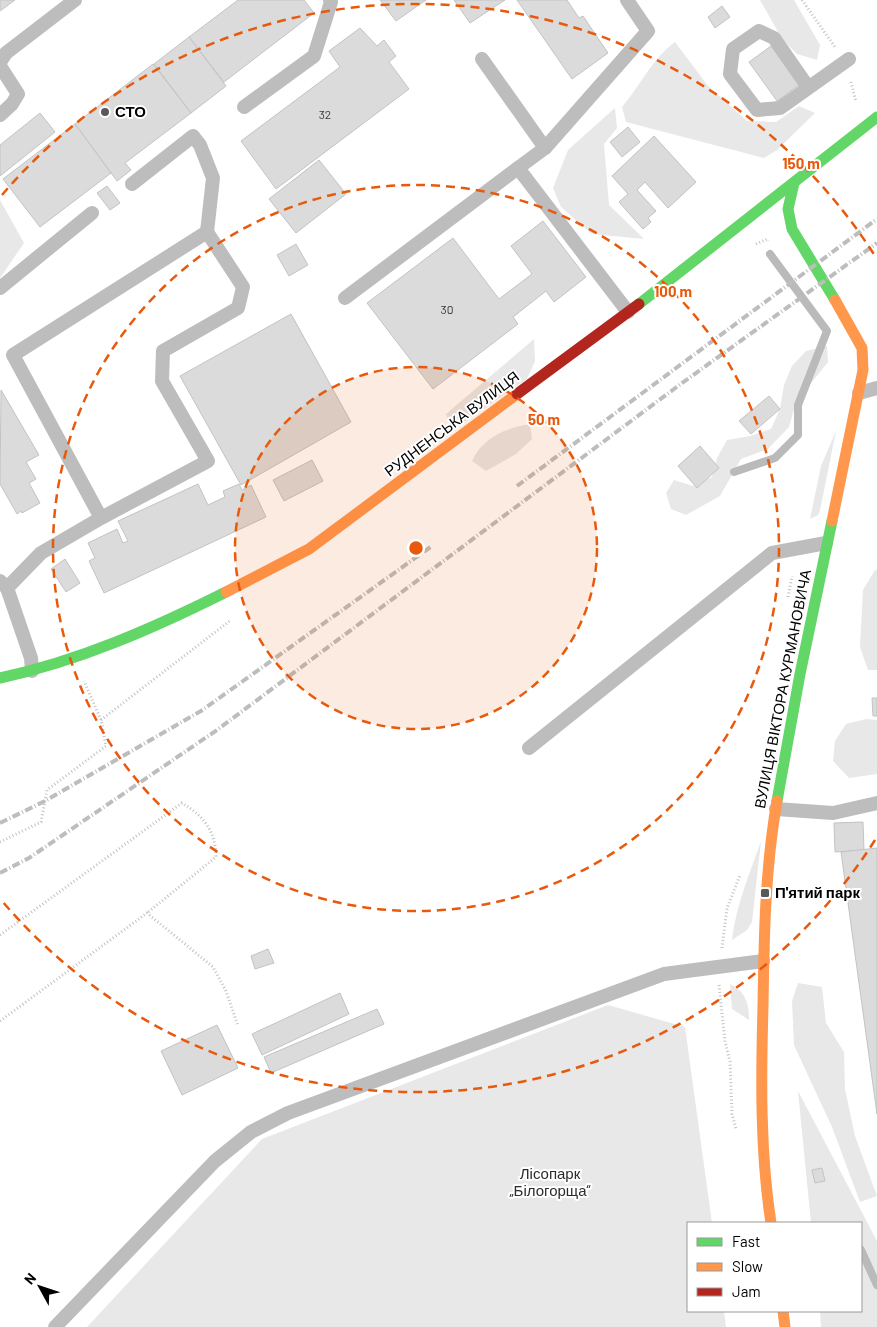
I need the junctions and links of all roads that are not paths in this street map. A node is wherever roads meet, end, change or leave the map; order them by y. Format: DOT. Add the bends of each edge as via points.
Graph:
graph roads {
  1 [pos="75,0"];
  2 [pos="330,0"];
  3 [pos="627,0"];
  4 [pos="482,59"];
  5 [pos="850,59"];
  6 [pos="0,62"];
  7 [pos="0,66"];
  8 [pos="808,87"];
  9 [pos="244,107"];
  10 [pos="0,115"];
  11 [pos="877,117"];
  12 [pos="545,148"];
  13 [pos="518,168"];
  14 [pos="794,183"];
  15 [pos="132,184"];
  16 [pos="92,213"];
  17 [pos="207,232"];
  18 [pos="0,288"];
  19 [pos="344,298"];
  20 [pos="628,312"];
  21 [pos="877,388"];
  22 [pos="859,393"];
  23 [pos="101,518"];
  24 [pos="826,543"];
  25 [pos="4,585"];
  26 [pos="32,671"];
  27 [pos="0,678"];
  28 [pos="529,748"];
  29 [pos="877,803"];
  30 [pos="776,809"];
  31 [pos="762,961"];
  32 [pos="770,1222"];
  33 [pos="783,1312"];
  34 [pos="55,1327"];
  35 [pos="786,1327"];
  1 -- 6 [label="lane" via="6,53"];
  2 -- 9 [label="lane" via="314,56"];
  3 -- 12 [label="lane" via="648,31"];
  4 -- 12 [label="lane"];
  5 -- 8 [label="lane"];
  7 -- 10 [label="lane" via="18,94"];
  8 -- 8 [label="lane" via="774,38 759,31 734,49 730,74 757,110 780,108"];
  11 -- 14 [label="street, РУДНЕНСЬКА ВУЛИЦЯ"];
  12 -- 13 [label="lane"];
  13 -- 19 [label="lane"];
  13 -- 20 [label="lane"];
  14 -- 20 [label="street, РУДНЕНСЬКА ВУЛИЦЯ"];
  14 -- 22 [label="street, ВУЛИЦЯ ВІКТОРА КУРМАНОВИЧА" via="788,209 792,229 862,348"];
  15 -- 17 [label="lane" via="193,136 213,178"];
  16 -- 18 [label="lane"];
  17 -- 23 [label="lane" via="13,355"];
  17 -- 23 [label="lane" via="243,287 238,308 163,351 162,381 208,461"];
  20 -- 26 [label="street, РУДНЕНСЬКА ВУЛИЦЯ" via="309,548 182,614 77,657"];
  21 -- 22 [label="lane"];
  22 -- 24 [label="street, ВУЛИЦЯ ВІКТОРА КУРМАНОВИЧА"];
  23 -- 25 [label="lane" via="41,553"];
  24 -- 28 [label="lane" via="772,553"];
  24 -- 30 [label="street, ВУЛИЦЯ ВІКТОРА КУРМАНОВИЧА"];
  25 -- 26 [label="lane" via="31,658"];
  26 -- 27 [label="street, РУДНЕНСЬКА ВУЛИЦЯ"];
  29 -- 30 [label="lane" via="833,813"];
  30 -- 31 [label="street, ВУЛИЦЯ ВІКТОРА КУРМАНОВИЧА" via="765,893"];
  31 -- 32 [label="street, ВУЛИЦЯ ВІКТОРА КУРМАНОВИЧА" via="765,1183"];
  31 -- 34 [label="lane" via="664,974 288,1113 250,1132 215,1161"];
  33 -- 35 [label="street"];
}
